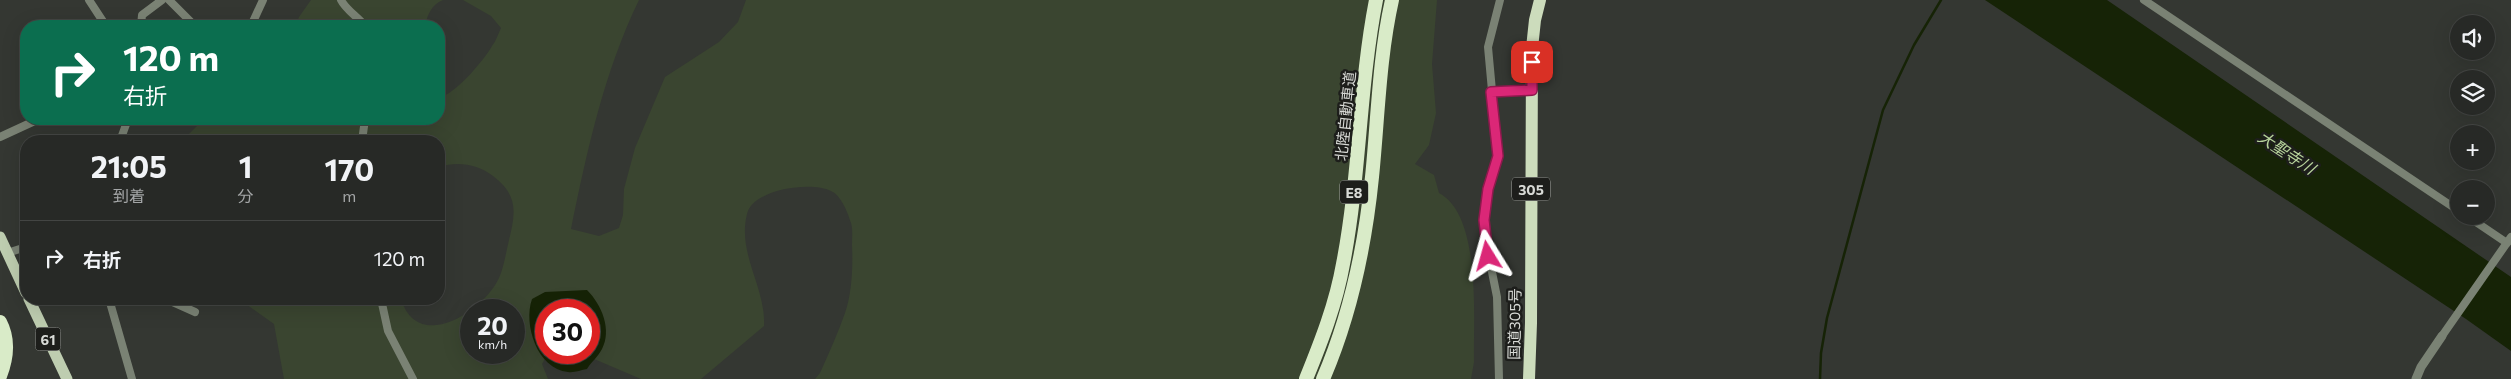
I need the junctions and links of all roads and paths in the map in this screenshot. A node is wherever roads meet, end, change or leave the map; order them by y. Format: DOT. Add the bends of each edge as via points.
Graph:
graph roads {
  1 [pos="89,0"];
  2 [pos="162,0"];
  3 [pos="168,0"];
  4 [pos="263,0"];
  5 [pos="342,0"];
  6 [pos="1376,0"];
  7 [pos="1392,0"];
  8 [pos="1500,0"];
  9 [pos="1540,0"];
  10 [pos="2144,0"];
  11 [pos="102,20"];
  12 [pos="142,20"];
  13 [pos="188,20"];
  14 [pos="255,20"];
  15 [pos="360,20"];
  16 [pos="1532,90"];
  17 [pos="1491,92"];
  18 [pos="26,125"];
  19 [pos="0,137"];
  20 [pos="2450,205"];
  21 [pos="2480,225"];
  22 [pos="0,237"];
  23 [pos="2507,243"];
  24 [pos="20,249"];
  25 [pos="7,253"];
  26 [pos="20,280"];
  27 [pos="32,305"];
  28 [pos="110,305"];
  29 [pos="179,305"];
  30 [pos="382,305"];
  31 [pos="195,312"];
  32 [pos="0,322"];
  33 [pos="2443,334"];
  34 [pos="0,376"];
  35 [pos="67,379"];
  36 [pos="132,379"];
  37 [pos="413,379"];
  38 [pos="1306,379"];
  39 [pos="1323,379"];
  40 [pos="1499,379"];
  41 [pos="1529,379"];
  42 [pos="2416,379"];
  1 -- 11 [label="street"];
  2 -- 12 [label="street" via="142,15"];
  3 -- 13 [label="street"];
  4 -- 14 [label="street"];
  5 -- 15 [label="street"];
  6 -- 38 [label="highway, 北陸自動車道 / E8" via="1343,265 1323,335"];
  7 -- 39 [label="highway, E8" via="1359,265 1350,307"];
  8 -- 17 [label="street" via="1488,46"];
  9 -- 16 [label="highway, 国道305号 / 305" via="1533,32"];
  10 -- 20 [label="street"];
  16 -- 17 [label="street"];
  16 -- 41 [label="highway, 国道305号 / 305"];
  17 -- 40 [label="street" via="1498,156 1488,189 1484,220 1498,297"];
  18 -- 19 [label="street"];
  21 -- 23 [label="street"];
  22 -- 25 [label="main road"];
  23 -- 33 [label="street"];
  24 -- 25 [label="street"];
  25 -- 26 [label="main road"];
  27 -- 35 [label="main road, 61"];
  28 -- 36 [label="street"];
  29 -- 31 [label="street"];
  30 -- 37 [label="street" via="388,332"];
  32 -- 34 [label="highway" via="6,338"];
  33 -- 42 [label="street"];
}
